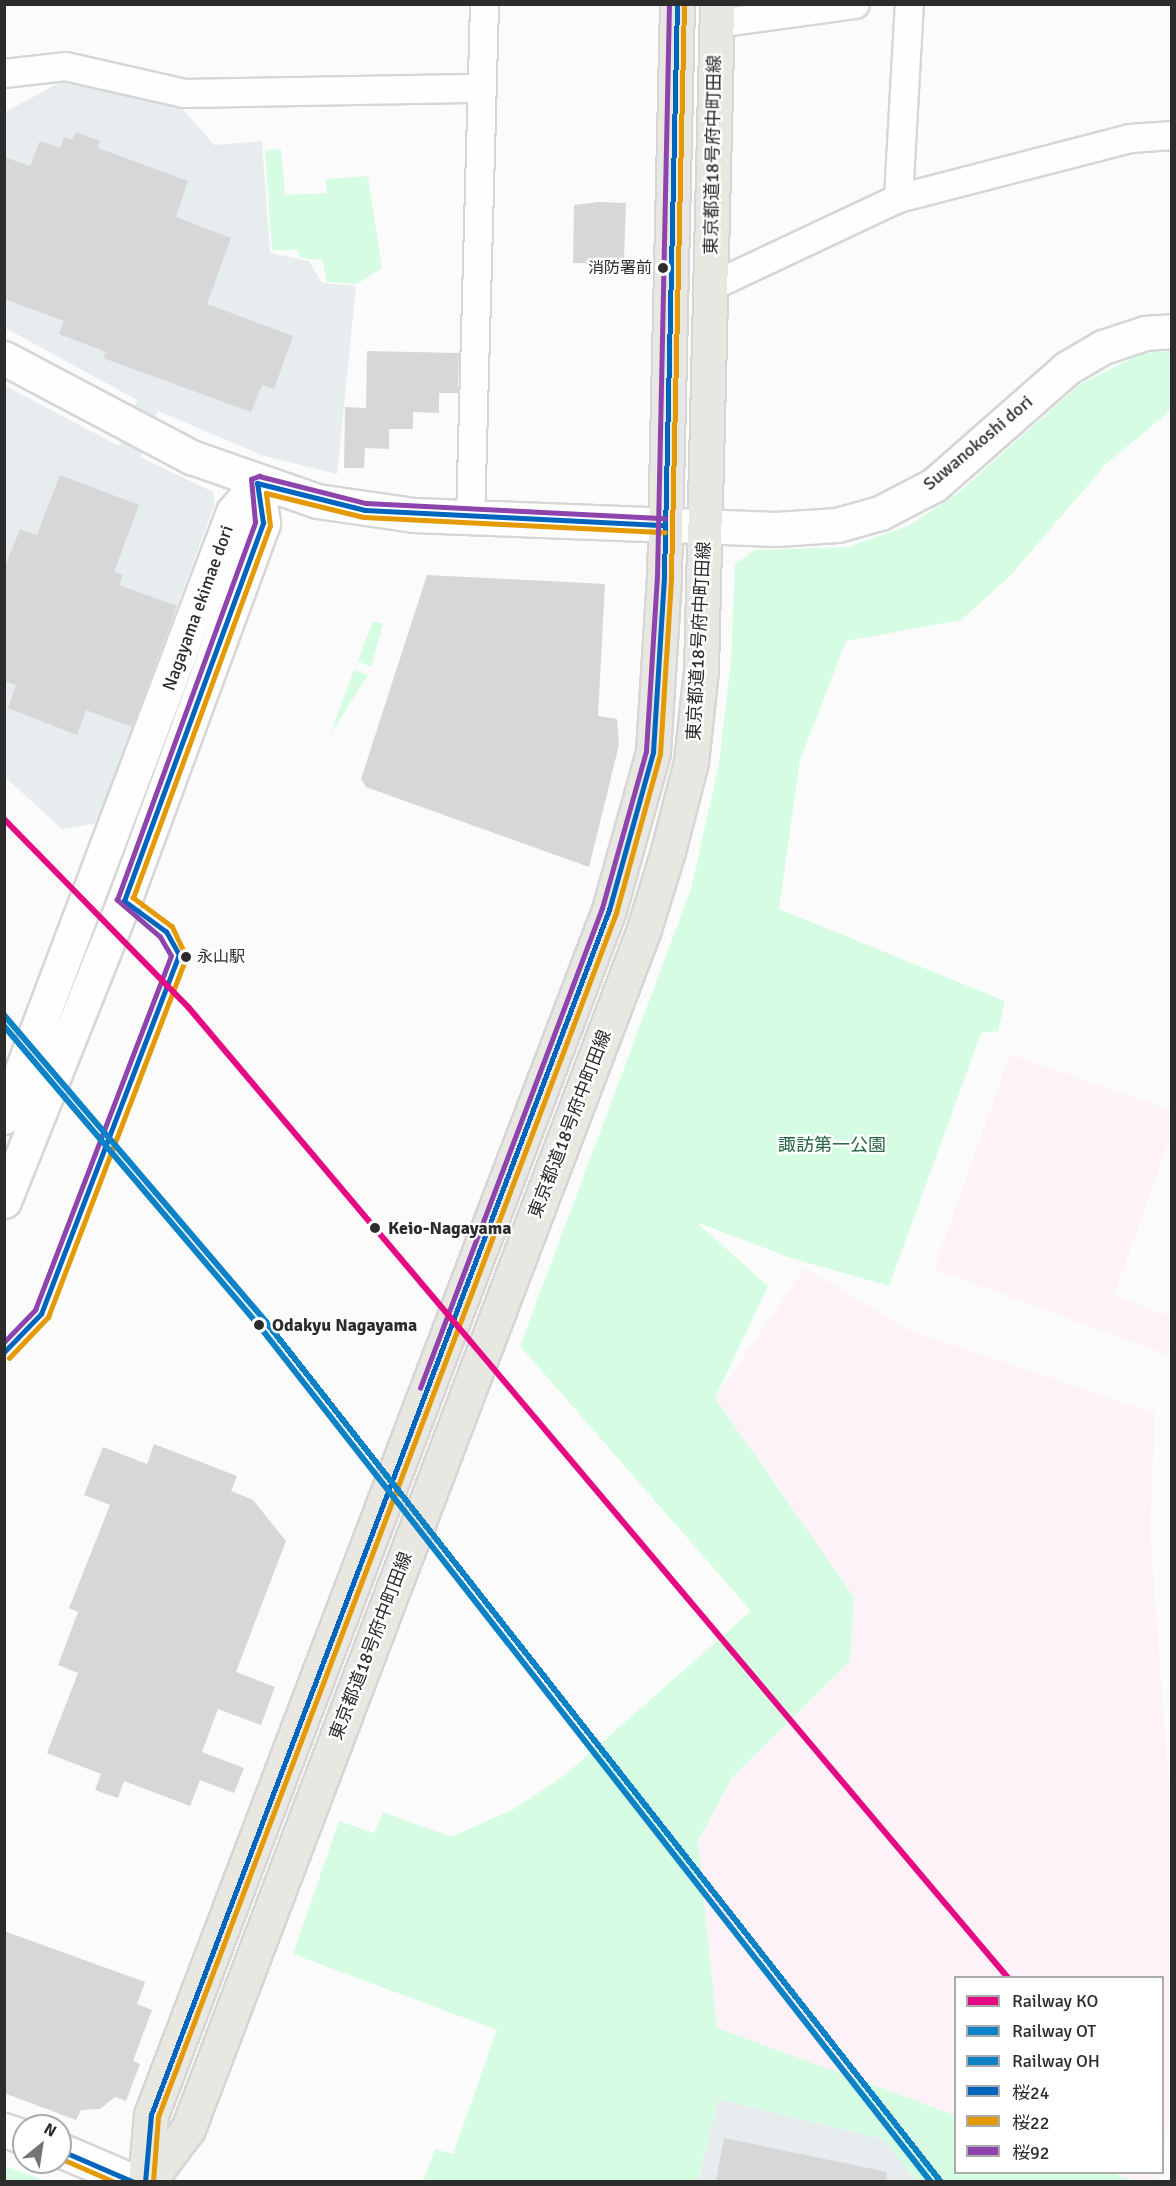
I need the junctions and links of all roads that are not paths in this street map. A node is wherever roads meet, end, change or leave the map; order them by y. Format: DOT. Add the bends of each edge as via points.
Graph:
graph roads {
  1 [pos="484,4"];
  2 [pos="677,4"];
  3 [pos="855,4"];
  4 [pos="909,4"];
  5 [pos="716,14"];
  6 [pos="4,73"];
  7 [pos="482,88"];
  8 [pos="1172,135"];
  9 [pos="898,198"];
  10 [pos="711,286"];
  11 [pos="1172,331"];
  12 [pos="4,358"];
  13 [pos="257,483"];
  14 [pos="471,518"];
  15 [pos="665,525"];
  16 [pos="705,527"];
  17 [pos="177,664"];
  18 [pos="207,675"];
  19 [pos="4,1117"];
  20 [pos="4,1201"];
  21 [pos="72,2155"];
  22 [pos="135,2181"];
  23 [pos="147,2181"];
  1 -- 7 [label="street"];
  2 -- 15 [label="main road, 東京都道18号府中町田線"];
  3 -- 5 [label="street"];
  4 -- 9 [label="street"];
  5 -- 10 [label="main road, 東京都道18号府中町田線"];
  6 -- 7 [label="street" via="65,66 184,93"];
  7 -- 14 [label="street"];
  8 -- 9 [label="street" via="1130,138"];
  9 -- 10 [label="street"];
  10 -- 16 [label="main road, 東京都道18号府中町田線"];
  11 -- 16 [label="street, Suwanokoshi dori" via="1145,333 1103,347 1067,368 934,485 880,513 837,525"];
  12 -- 13 [label="street, Suwanokoshi dori" via="191,457"];
  13 -- 14 [label="street, Suwanokoshi dori" via="365,510"];
  13 -- 17 [label="street, Nagayama ekimae dori" via="233,512"];
  13 -- 18 [label="street, Nagayama ekimae dori" via="263,523"];
  14 -- 15 [label="street, Suwanokoshi dori"];
  15 -- 16 [label="street, Suwanokoshi dori"];
  15 -- 23 [label="main road, 東京都道18号府中町田線" via="653,752 632,837 605,921 152,2115"];
  16 -- 23 [label="main road, 東京都道18号府中町田線" via="700,670 691,762 644,929 188,2129"];
  17 -- 18 [label="street"];
  17 -- 19 [label="street, Nagayama ekimae dori"];
  18 -- 20 [label="street, Nagayama ekimae dori"];
  21 -- 22 [label="street"];
}
